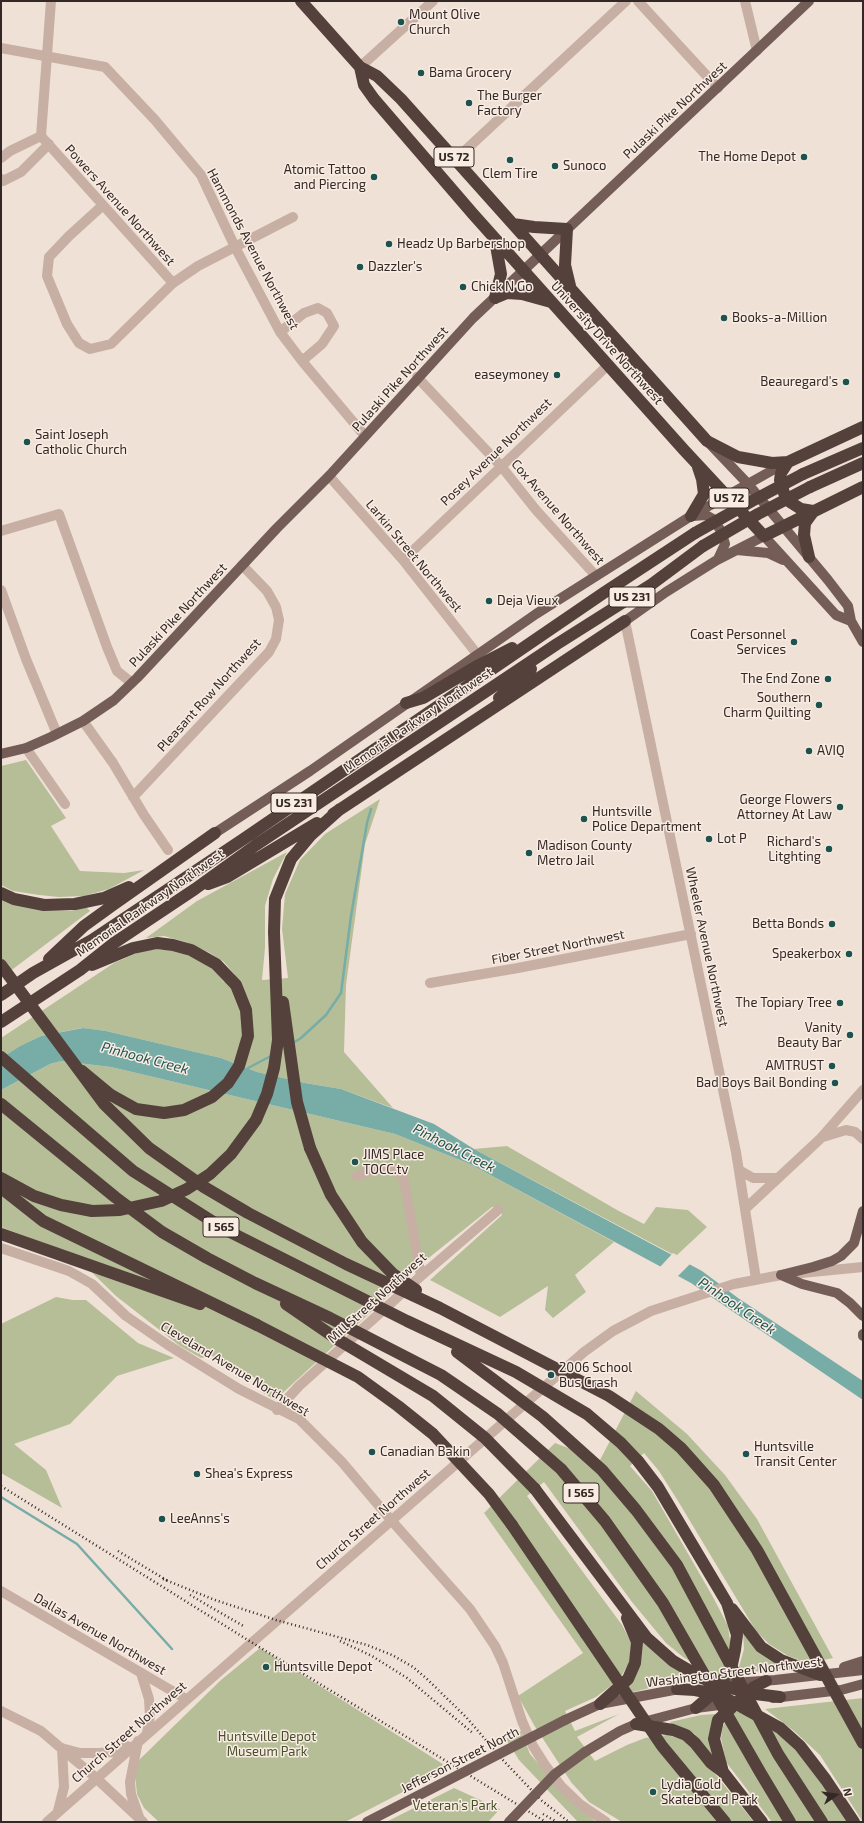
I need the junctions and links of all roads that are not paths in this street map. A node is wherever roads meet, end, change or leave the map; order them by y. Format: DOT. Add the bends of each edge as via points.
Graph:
graph roads {
  1 [pos="51,1"];
  2 [pos="301,1"];
  3 [pos="433,1"];
  4 [pos="626,1"];
  5 [pos="638,1"];
  6 [pos="745,1"];
  7 [pos="809,1"];
  8 [pos="1,48"];
  9 [pos="757,51"];
  10 [pos="46,57"];
  11 [pos="360,67"];
  12 [pos="718,88"];
  13 [pos="41,136"];
  14 [pos="49,144"];
  15 [pos="1,158"];
  16 [pos="456,159"];
  17 [pos="1,180"];
  18 [pos="102,206"];
  19 [pos="293,217"];
  20 [pos="513,224"];
  21 [pos="567,229"];
  22 [pos="495,240"];
  23 [pos="235,247"];
  24 [pos="541,254"];
  25 [pos="523,270"];
  26 [pos="173,283"];
  27 [pos="571,289"];
  28 [pos="495,298"];
  29 [pos="553,302"];
  30 [pos="280,332"];
  31 [pos="302,361"];
  32 [pos="608,364"];
  33 [pos="417,377"];
  34 [pos="863,427"];
  35 [pos="364,436"];
  36 [pos="707,441"];
  37 [pos="863,448"];
  38 [pos="694,461"];
  39 [pos="788,462"];
  40 [pos="863,463"];
  41 [pos="501,466"];
  42 [pos="329,476"];
  43 [pos="748,484"];
  44 [pos="863,487"];
  45 [pos="728,496"];
  46 [pos="813,511"];
  47 [pos="691,516"];
  48 [pos="783,526"];
  49 [pos="1,531"];
  50 [pos="764,536"];
  51 [pos="737,550"];
  52 [pos="810,557"];
  53 [pos="403,560"];
  54 [pos="717,560"];
  55 [pos="790,563"];
  56 [pos="242,565"];
  57 [pos="596,576"];
  58 [pos="1,590"];
  59 [pos="625,621"];
  60 [pos="851,621"];
  61 [pos="552,628"];
  62 [pos="863,642"];
  63 [pos="557,644"];
  64 [pos="477,654"];
  65 [pos="132,683"];
  66 [pos="406,704"];
  67 [pos="475,721"];
  68 [pos="83,722"];
  69 [pos="58,734"];
  70 [pos="26,748"];
  71 [pos="1,754"];
  72 [pos="134,796"];
  73 [pos="65,804"];
  74 [pos="340,810"];
  75 [pos="215,833"];
  76 [pos="168,850"];
  77 [pos="152,876"];
  78 [pos="195,889"];
  79 [pos="1,893"];
  80 [pos="691,934"];
  81 [pos="1,965"];
  82 [pos="80,970"];
  83 [pos="33,973"];
  84 [pos="277,978"];
  85 [pos="430,983"];
  86 [pos="1,995"];
  87 [pos="1,1022"];
  88 [pos="1,1057"];
  89 [pos="72,1063"];
  90 [pos="863,1090"];
  91 [pos="1,1104"];
  92 [pos="820,1139"];
  93 [pos="863,1139"];
  94 [pos="739,1170"];
  95 [pos="357,1176"];
  96 [pos="1,1178"];
  97 [pos="778,1178"];
  98 [pos="1,1188"];
  99 [pos="745,1209"];
  100 [pos="498,1210"];
  101 [pos="863,1211"];
  102 [pos="1,1234"];
  103 [pos="1,1248"];
  104 [pos="863,1266"];
  105 [pos="781,1275"];
  106 [pos="421,1276"];
  107 [pos="756,1279"];
  108 [pos="255,1283"];
  109 [pos="440,1308"];
  110 [pos="863,1316"];
  111 [pos="407,1321"];
  112 [pos="257,1325"];
  113 [pos="277,1410"];
  114 [pos="391,1520"];
  115 [pos="1,1592"];
  116 [pos="620,1600"];
  117 [pos="727,1603"];
  118 [pos="863,1660"];
  119 [pos="863,1670"];
  120 [pos="837,1671"];
  121 [pos="140,1673"];
  122 [pos="820,1675"];
  123 [pos="766,1681"];
  124 [pos="863,1684"];
  125 [pos="678,1689"];
  126 [pos="716,1689"];
  127 [pos="841,1690"];
  128 [pos="863,1692"];
  129 [pos="747,1693"];
  130 [pos="780,1697"];
  131 [pos="186,1699"];
  132 [pos="735,1703"];
  133 [pos="600,1704"];
  134 [pos="696,1708"];
  135 [pos="1,1711"];
  136 [pos="565,1720"];
  137 [pos="636,1724"];
  138 [pos="147,1733"];
  139 [pos="138,1741"];
  140 [pos="863,1743"];
  141 [pos="62,1748"];
  142 [pos="723,1772"];
  143 [pos="96,1778"];
  144 [pos="58,1812"];
  145 [pos="141,1821"];
  146 [pos="47,1822"];
  147 [pos="367,1822"];
  148 [pos="509,1822"];
  149 [pos="606,1822"];
  150 [pos="725,1822"];
  151 [pos="762,1822"];
  152 [pos="790,1822"];
  153 [pos="822,1822"];
  154 [pos="854,1822"];
  1 -- 10 [label="street"];
  2 -- 11 [label="highway, University Drive Northwest / US 72"];
  3 -- 11 [label="street"];
  4 -- 16 [label="street"];
  5 -- 12 [label="street"];
  6 -- 9 [label="street"];
  7 -- 9 [label="main road, Pulaski Pike Northwest"];
  8 -- 10 [label="street, Hammonds Avenue Northwest"];
  9 -- 12 [label="main road, Pulaski Pike Northwest"];
  10 -- 13 [label="street"];
  10 -- 23 [label="street, Hammonds Avenue Northwest" via="105,68 155,120 201,175"];
  11 -- 16 [label="highway, University Drive Northwest / US 72" via="377,76 401,99"];
  11 -- 22 [label="highway, University Drive Northwest / US 72" via="364,85 374,99"];
  12 -- 21 [label="main road, Pulaski Pike Northwest"];
  13 -- 14 [label="street, Powers Avenue Northwest"];
  13 -- 15 [label="street"];
  14 -- 17 [label="street, Powers Avenue Northwest" via="21,172"];
  14 -- 18 [label="street, Powers Avenue Northwest"];
  16 -- 20 [label="highway, University Drive Northwest / US 72"];
  18 -- 26 [label="street, Powers Avenue Northwest"];
  18 -- 26 [label="street" via="49,257 47,276 67,324 79,343 90,349 111,344"];
  19 -- 23 [label="street"];
  20 -- 21 [label="highway"];
  20 -- 24 [label="highway, University Drive Northwest / US 72"];
  21 -- 24 [label="main road, Pulaski Pike Northwest"];
  21 -- 27 [label="highway" via="565,265"];
  22 -- 25 [label="highway, University Drive Northwest / US 72"];
  22 -- 28 [label="highway" via="501,274"];
  23 -- 26 [label="street" via="198,266"];
  23 -- 30 [label="street, Hammonds Avenue Northwest"];
  24 -- 25 [label="main road, Pulaski Pike Northwest"];
  24 -- 27 [label="highway, University Drive Northwest / US 72"];
  25 -- 28 [label="main road, Pulaski Pike Northwest"];
  25 -- 29 [label="highway, University Drive Northwest / US 72"];
  27 -- 36 [label="highway, University Drive Northwest / US 72"];
  28 -- 29 [label="highway" via="506,293 522,294"];
  28 -- 33 [label="main road, Pulaski Pike Northwest"];
  29 -- 32 [label="highway, University Drive Northwest / US 72"];
  30 -- 31 [label="street, Hammonds Avenue Northwest"];
  30 -- 31 [label="street" via="304,313 318,308 327,313 334,326 322,344"];
  31 -- 35 [label="street, Hammonds Avenue Northwest"];
  32 -- 38 [label="highway, University Drive Northwest / US 72"];
  32 -- 41 [label="street, Posey Avenue Northwest"];
  33 -- 35 [label="main road, Pulaski Pike Northwest"];
  33 -- 41 [label="street, Cox Avenue Northwest"];
  34 -- 39 [label="highway, US 72"];
  35 -- 42 [label="main road, Pulaski Pike Northwest"];
  36 -- 39 [label="highway, US 72" via="738,456 772,463"];
  36 -- 43 [label="main road, University Drive Northwest / US 72"];
  37 -- 61 [label="highway, Memorial Parkway Northwest / US 231, bridge" via="803,474 695,533"];
  38 -- 45 [label="highway, University Drive Northwest / US 72"];
  38 -- 47 [label="highway" via="702,479 704,494"];
  39 -- 43 [label="main road"];
  39 -- 46 [label="highway" via="780,480 786,496 796,506"];
  40 -- 63 [label="highway, Memorial Parkway Northwest / US 231, bridge" via="810,487 703,546 652,584"];
  41 -- 53 [label="street, Posey Avenue Northwest"];
  41 -- 57 [label="street, Cox Avenue Northwest" via="536,510"];
  42 -- 53 [label="street, Larkin Street Northwest"];
  42 -- 56 [label="main road, Pulaski Pike Northwest"];
  43 -- 45 [label="main road"];
  43 -- 48 [label="main road, University Drive Northwest / US 72"];
  44 -- 46 [label="highway"];
  45 -- 47 [label="main road"];
  45 -- 50 [label="highway, University Drive Northwest / US 72"];
  46 -- 48 [label="highway"];
  46 -- 52 [label="highway" via="804,529"];
  47 -- 54 [label="main road" via="706,515 713,519 721,531 725,544"];
  47 -- 57 [label="main road"];
  48 -- 50 [label="highway"];
  48 -- 52 [label="main road, University Drive Northwest"];
  49 -- 65 [label="street" via="59,514 106,647 117,671"];
  50 -- 51 [label="main road"];
  50 -- 55 [label="main road, University Drive Northwest"];
  51 -- 54 [label="main road"];
  51 -- 55 [label="main road" via="768,553"];
  52 -- 60 [label="main road, University Drive Northwest" via="848,606"];
  53 -- 64 [label="street, Larkin Street Northwest"];
  54 -- 59 [label="main road"];
  55 -- 60 [label="main road, University Drive Northwest" via="836,615"];
  56 -- 65 [label="main road, Pulaski Pike Northwest"];
  56 -- 72 [label="street, Pleasant Row Northwest" via="267,591 276,607 279,620 276,639 269,652"];
  57 -- 64 [label="main road"];
  58 -- 69 [label="street" via="26,659"];
  59 -- 67 [label="highway"];
  59 -- 80 [label="street, Wheeler Avenue Northwest"];
  60 -- 62 [label="main road, University Drive Northwest"];
  61 -- 66 [label="highway" via="479,665 423,698"];
  61 -- 83 [label="highway, Memorial Parkway Northwest / US 231" via="92,940"];
  63 -- 67 [label="highway"];
  63 -- 78 [label="highway, Memorial Parkway Northwest / US 231" via="256,845"];
  64 -- 66 [label="main road"];
  65 -- 68 [label="main road, Pulaski Pike Northwest" via="114,700"];
  66 -- 75 [label="main road"];
  67 -- 74 [label="highway"];
  68 -- 69 [label="main road, Pulaski Pike Northwest"];
  68 -- 72 [label="street" via="113,762"];
  69 -- 70 [label="main road, Pulaski Pike Northwest"];
  70 -- 71 [label="main road, Pulaski Pike Northwest"];
  70 -- 73 [label="street"];
  72 -- 76 [label="street"];
  74 -- 78 [label="highway" via="228,876"];
  74 -- 84 [label="highway" via="311,835 291,858 274,900"];
  75 -- 77 [label="highway"];
  77 -- 79 [label="highway" via="104,898 75,904 44,906"];
  77 -- 83 [label="highway" via="84,926"];
  78 -- 82 [label="highway, Memorial Parkway Northwest / US 231" via="114,943"];
  80 -- 85 [label="street, Fiber Street Northwest"];
  80 -- 94 [label="street, Wheeler Avenue Northwest"];
  81 -- 89 [label="highway, bridge"];
  82 -- 87 [label="highway, Memorial Parkway Northwest / US 231"];
  82 -- 89 [label="highway, bridge" via="133,948 157,943 182,947 216,964 230,978 240,993 246,1010 248,1028 246,1046 234,1075 220,1091 204,1103 174,1112 154,1113 136,1109 111,1094"];
  83 -- 86 [label="highway, Memorial Parkway Northwest / US 231"];
  84 -- 96 [label="highway, bridge" via="278,1040 267,1094 256,1120 240,1144 199,1182 174,1196 154,1203 106,1211 61,1205 34,1196"];
  84 -- 109 [label="highway, bridge" via="297,1102 310,1148 331,1195 362,1242 393,1274"];
  88 -- 111 [label="highway, I 565, bridge" via="133,1171 226,1230"];
  89 -- 109 [label="highway, bridge" via="104,1104 149,1148 204,1187 346,1264"];
  90 -- 92 [label="street"];
  91 -- 108 [label="highway, I 565, bridge" via="162,1232"];
  92 -- 93 [label="street" via="846,1130 855,1132"];
  92 -- 97 [label="street"];
  94 -- 97 [label="street" via="753,1178"];
  94 -- 99 [label="street, Wheeler Avenue Northwest"];
  95 -- 106 [label="street" via="374,1170 394,1168 404,1180"];
  97 -- 99 [label="street"];
  98 -- 112 [label="highway" via="43,1222"];
  99 -- 107 [label="street, Wheeler Avenue Northwest"];
  100 -- 106 [label="street, Mill Street Northwest"];
  101 -- 105 [label="main road" via="854,1243 841,1256 813,1267"];
  102 -- 112 [label="highway"];
  103 -- 113 [label="street, Cleveland Avenue Northwest" via="69,1270 92,1284 126,1316 168,1345"];
  104 -- 105 [label="street, Church Street Northwest"];
  105 -- 107 [label="street, Church Street Northwest"];
  105 -- 110 [label="main road" via="802,1284 837,1293"];
  106 -- 113 [label="street, Mill Street Northwest" via="299,1386"];
  107 -- 114 [label="street, Church Street Northwest" via="667,1304 631,1320 588,1349"];
  108 -- 116 [label="highway, bridge" via="337,1338 433,1396 485,1438 535,1489"];
  108 -- 152 [label="highway, I 565, bridge" via="343,1324 442,1375 498,1414 561,1469 606,1521 663,1603"];
  109 -- 140 [label="highway, bridge" via="609,1396 659,1429 695,1462 714,1485 757,1550"];
  111 -- 117 [label="highway, bridge" via="516,1372 587,1414 621,1443 658,1487"];
  111 -- 153 [label="highway, I 565, bridge" via="468,1358 543,1417 602,1470 636,1510 677,1565 778,1754"];
  112 -- 150 [label="highway, bridge" via="358,1377 433,1434 489,1494 662,1746"];
  113 -- 114 [label="street, Cleveland Avenue Northwest" via="299,1419 342,1462"];
  114 -- 131 [label="street, Church Street Northwest"];
  114 -- 149 [label="street, Cleveland Avenue Northwest" via="484,1627 503,1663 533,1746 545,1765 561,1786"];
  115 -- 121 [label="street, Dallas Avenue Northwest"];
  116 -- 126 [label="highway" via="647,1638 673,1661"];
  116 -- 133 [label="highway" via="637,1642 635,1663 628,1679"];
  117 -- 122 [label="highway" via="760,1647 781,1660"];
  117 -- 126 [label="highway" via="737,1634 736,1650 731,1669"];
  118 -- 120 [label="main road"];
  119 -- 120 [label="main road, Washington Street Northwest"];
  120 -- 122 [label="main road, Washington Street Northwest"];
  121 -- 131 [label="street, Dallas Avenue Northwest"];
  121 -- 138 [label="street" via="149,1699"];
  122 -- 123 [label="main road, Washington Street Northwest"];
  123 -- 126 [label="main road, Washington Street Northwest"];
  123 -- 129 [label="highway"];
  124 -- 127 [label="main road"];
  125 -- 126 [label="highway"];
  125 -- 133 [label="main road, Washington Street Northwest"];
  126 -- 129 [label="highway"];
  126 -- 132 [label="highway" via="720,1695"];
  126 -- 134 [label="highway"];
  127 -- 128 [label="main road"];
  127 -- 130 [label="main road"];
  129 -- 130 [label="highway"];
  129 -- 132 [label="highway"];
  130 -- 132 [label="main road"];
  131 -- 138 [label="street, Church Street Northwest"];
  132 -- 134 [label="main road"];
  132 -- 142 [label="highway" via="718,1720 714,1739"];
  132 -- 154 [label="highway" via="780,1728 800,1746 838,1796"];
  133 -- 136 [label="main road, Washington Street Northwest"];
  134 -- 137 [label="main road"];
  135 -- 141 [label="street" via="41,1731"];
  136 -- 147 [label="main road, Jefferson Street North, bridge"];
  137 -- 142 [label="highway" via="673,1730 686,1735 711,1763"];
  137 -- 148 [label="main road, bridge" via="585,1752 555,1774"];
  138 -- 139 [label="street, Church Street Northwest"];
  139 -- 141 [label="street" via="115,1752 80,1752"];
  139 -- 143 [label="street, Church Street Northwest"];
  139 -- 145 [label="street" via="130,1782 131,1794"];
  141 -- 143 [label="street"];
  141 -- 144 [label="street" via="64,1787"];
  142 -- 151 [label="highway"];
  143 -- 144 [label="street, Church Street Northwest"];
  143 -- 145 [label="street"];
  144 -- 146 [label="street, Church Street Northwest"];
}
